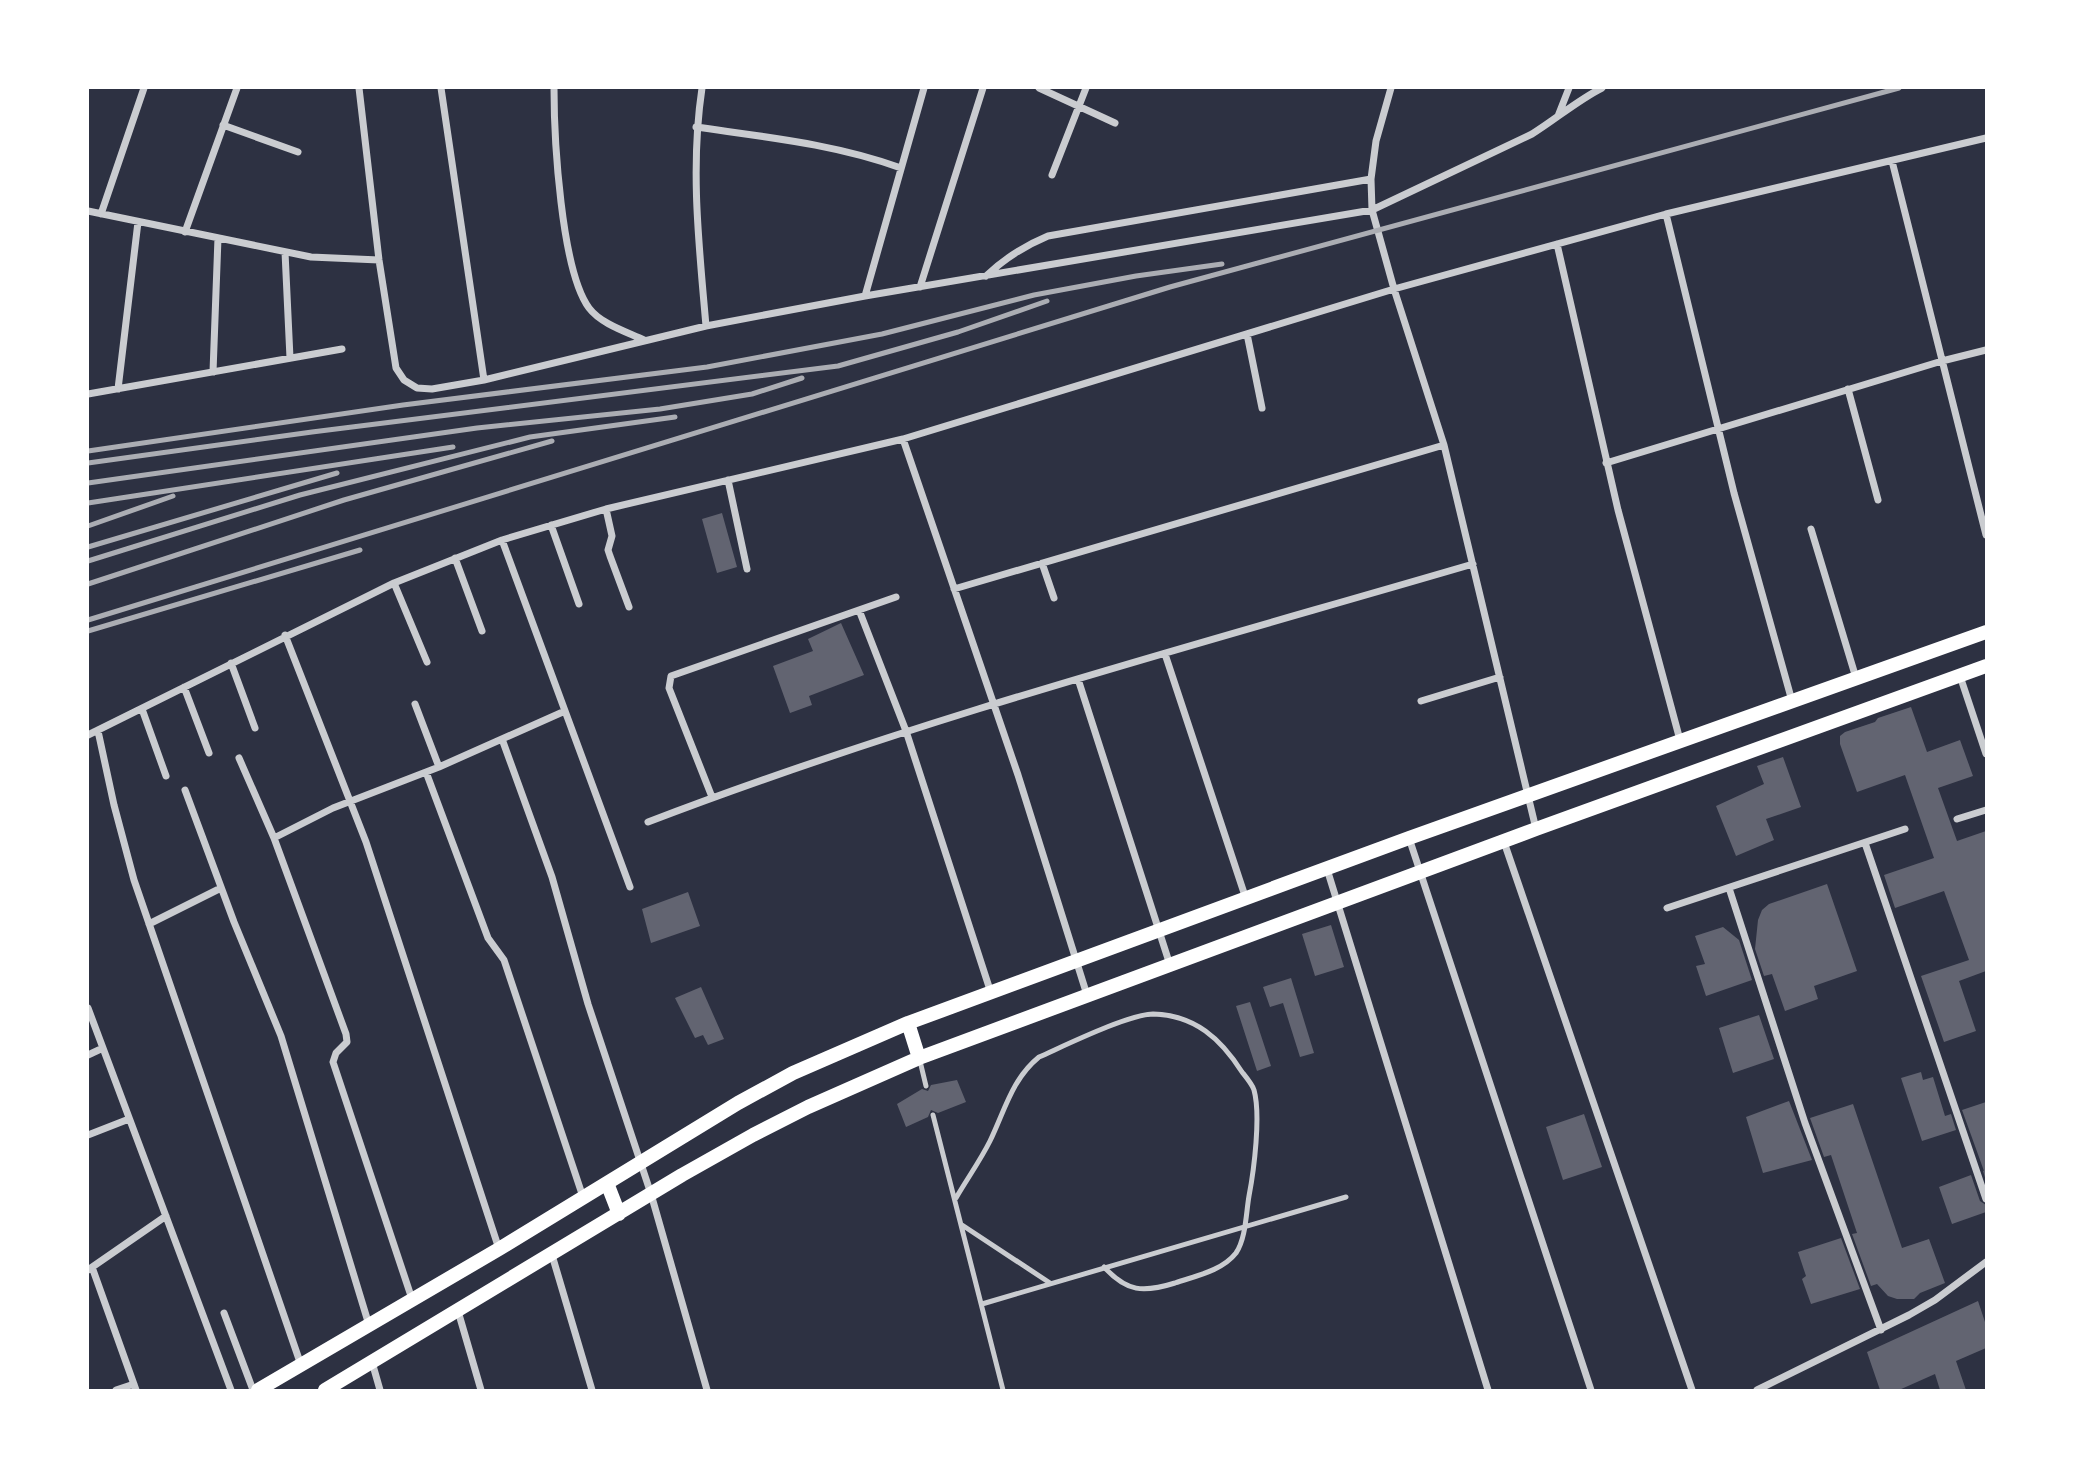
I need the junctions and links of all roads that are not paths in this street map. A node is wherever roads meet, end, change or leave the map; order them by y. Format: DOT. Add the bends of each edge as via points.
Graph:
graph roads {
  1 [pos="144,88"];
  2 [pos="237,88"];
  3 [pos="359,88"];
  4 [pos="441,88"];
  5 [pos="554,88"];
  6 [pos="702,88"];
  7 [pos="924,88"];
  8 [pos="983,88"];
  9 [pos="1039,88"];
  10 [pos="1086,88"];
  11 [pos="1391,88"];
  12 [pos="1569,88"];
  13 [pos="1602,88"];
  14 [pos="1078,106"];
  15 [pos="1557,118"];
  16 [pos="1115,122"];
  17 [pos="223,125"];
  18 [pos="696,127"];
  19 [pos="1986,138"];
  20 [pos="298,152"];
  21 [pos="1892,161"];
  22 [pos="901,167"];
  23 [pos="1052,175"];
  24 [pos="1371,179"];
  25 [pos="1372,210"];
  26 [pos="88,211"];
  27 [pos="101,214"];
  28 [pos="1666,214"];
  29 [pos="138,222"];
  30 [pos="185,232"];
  31 [pos="218,238"];
  32 [pos="1557,244"];
  33 [pos="285,252"];
  34 [pos="379,260"];
  35 [pos="985,276"];
  36 [pos="920,287"];
  37 [pos="1394,289"];
  38 [pos="865,296"];
  39 [pos="706,326"];
  40 [pos="1247,334"];
  41 [pos="644,340"];
  42 [pos="342,349"];
  43 [pos="1986,350"];
  44 [pos="290,358"];
  45 [pos="1942,361"];
  46 [pos="214,372"];
  47 [pos="484,380"];
  48 [pos="118,389"];
  49 [pos="1848,389"];
  50 [pos="88,394"];
  51 [pos="1262,408"];
  52 [pos="1719,428"];
  53 [pos="903,439"];
  54 [pos="1444,445"];
  55 [pos="1606,463"];
  56 [pos="728,480"];
  57 [pos="1878,500"];
  58 [pos="606,509"];
  59 [pos="551,525"];
  60 [pos="1811,529"];
  61 [pos="1986,535"];
  62 [pos="502,540"];
  63 [pos="454,558"];
  64 [pos="1042,563"];
  65 [pos="1473,564"];
  66 [pos="747,569"];
  67 [pos="394,583"];
  68 [pos="954,589"];
  69 [pos="896,597"];
  70 [pos="1054,597"];
  71 [pos="579,604"];
  72 [pos="629,607"];
  73 [pos="859,610"];
  74 [pos="482,631"];
  75 [pos="1986,632"];
  76 [pos="285,635"];
  77 [pos="1165,654"];
  78 [pos="426,662"];
  79 [pos="231,663"];
  80 [pos="1986,666"];
  81 [pos="1960,676"];
  82 [pos="1500,677"];
  83 [pos="1856,678"];
  84 [pos="1078,680"];
  85 [pos="184,687"];
  86 [pos="1421,701"];
  87 [pos="1792,701"];
  88 [pos="415,704"];
  89 [pos="994,704"];
  90 [pos="142,709"];
  91 [pos="565,710"];
  92 [pos="255,728"];
  93 [pos="98,731"];
  94 [pos="906,731"];
  95 [pos="88,735"];
  96 [pos="502,739"];
  97 [pos="1681,740"];
  98 [pos="209,753"];
  99 [pos="1986,754"];
  100 [pos="239,758"];
  101 [pos="439,767"];
  102 [pos="426,772"];
  103 [pos="166,776"];
  104 [pos="184,790"];
  105 [pos="1528,795"];
  106 [pos="712,797"];
  107 [pos="351,802"];
  108 [pos="1986,810"];
  109 [pos="1957,818"];
  110 [pos="648,822"];
  111 [pos="1536,829"];
  112 [pos="1905,830"];
  113 [pos="274,838"];
  114 [pos="1409,838"];
  115 [pos="1504,841"];
  116 [pos="1865,843"];
  117 [pos="1326,869"];
  118 [pos="1420,872"];
  119 [pos="631,887"];
  120 [pos="221,888"];
  121 [pos="1728,888"];
  122 [pos="1247,899"];
  123 [pos="1337,903"];
  124 [pos="1667,908"];
  125 [pos="149,923"];
  126 [pos="1159,931"];
  127 [pos="1076,962"];
  128 [pos="1170,965"];
  129 [pos="991,993"];
  130 [pos="1087,996"];
  131 [pos="88,1008"];
  132 [pos="908,1023"];
  133 [pos="103,1048"];
  134 [pos="88,1055"];
  135 [pos="919,1058"];
  136 [pos="926,1086"];
  137 [pos="933,1115"];
  138 [pos="130,1119"];
  139 [pos="88,1135"];
  140 [pos="640,1163"];
  141 [pos="607,1183"];
  142 [pos="651,1194"];
  143 [pos="583,1197"];
  144 [pos="1346,1197"];
  145 [pos="956,1198"];
  146 [pos="1986,1199"];
  147 [pos="619,1214"];
  148 [pos="166,1216"];
  149 [pos="962,1225"];
  150 [pos="1244,1225"];
  151 [pos="499,1249"];
  152 [pos="552,1255"];
  153 [pos="1986,1262"];
  154 [pos="1104,1267"];
  155 [pos="90,1268"];
  156 [pos="1050,1283"];
  157 [pos="412,1300"];
  158 [pos="982,1304"];
  159 [pos="458,1311"];
  160 [pos="224,1313"];
  161 [pos="369,1325"];
  162 [pos="1881,1330"];
  163 [pos="372,1362"];
  164 [pos="301,1365"];
  165 [pos="135,1387"];
  166 [pos="116,1391"];
  167 [pos="231,1391"];
  168 [pos="253,1391"];
  169 [pos="258,1391"];
  170 [pos="325,1391"];
  171 [pos="380,1391"];
  172 [pos="481,1391"];
  173 [pos="592,1391"];
  174 [pos="707,1391"];
  175 [pos="1003,1391"];
  176 [pos="1488,1391"];
  177 [pos="1591,1391"];
  178 [pos="1692,1391"];
  179 [pos="1756,1391"];
  1 -- 27 [label="street"];
  2 -- 17 [label="street"];
  3 -- 34 [label="street"];
  4 -- 47 [label="street"];
  5 -- 41 [label="street" via="563,212 578,290 591,310"];
  6 -- 18 [label="street"];
  7 -- 22 [label="street"];
  8 -- 36 [label="street"];
  9 -- 14 [label="street"];
  10 -- 14 [label="street"];
  11 -- 24 [label="street"];
  12 -- 15 [label="street"];
  13 -- 15 [label="street"];
  14 -- 16 [label="street"];
  14 -- 23 [label="street"];
  15 -- 25 [label="street"];
  17 -- 20 [label="street"];
  17 -- 30 [label="street"];
  18 -- 22 [label="street" via="827,146"];
  18 -- 39 [label="street" via="695,195"];
  19 -- 21 [label="street"];
  21 -- 28 [label="street"];
  21 -- 45 [label="street"];
  22 -- 38 [label="street"];
  24 -- 25 [label="street"];
  24 -- 35 [label="street" via="1048,236 1004,259"];
  25 -- 35 [label="street"];
  25 -- 37 [label="street"];
  26 -- 27 [label="street"];
  27 -- 29 [label="street"];
  28 -- 32 [label="street"];
  28 -- 52 [label="street"];
  29 -- 30 [label="street"];
  29 -- 48 [label="street"];
  30 -- 31 [label="street"];
  31 -- 33 [label="street"];
  31 -- 46 [label="street"];
  32 -- 37 [label="street"];
  32 -- 55 [label="street"];
  33 -- 34 [label="street"];
  33 -- 44 [label="street"];
  34 -- 47 [label="street" via="392,353 404,380 417,388 432,389"];
  35 -- 36 [label="street"];
  36 -- 38 [label="street"];
  37 -- 40 [label="street"];
  37 -- 54 [label="street"];
  38 -- 39 [label="street"];
  39 -- 41 [label="street"];
  40 -- 51 [label="street"];
  40 -- 53 [label="street"];
  41 -- 47 [label="street"];
  42 -- 44 [label="street"];
  43 -- 45 [label="street"];
  44 -- 46 [label="street"];
  45 -- 49 [label="street"];
  45 -- 61 [label="street"];
  46 -- 48 [label="street"];
  48 -- 50 [label="street"];
  49 -- 52 [label="street"];
  49 -- 57 [label="street"];
  52 -- 55 [label="street"];
  52 -- 87 [label="street"];
  53 -- 56 [label="street"];
  53 -- 68 [label="street"];
  54 -- 64 [label="street"];
  54 -- 65 [label="street"];
  55 -- 97 [label="street"];
  56 -- 58 [label="street"];
  56 -- 66 [label="street"];
  58 -- 59 [label="street"];
  58 -- 72 [label="street" via="612,536 608,550"];
  59 -- 62 [label="street"];
  59 -- 71 [label="street"];
  60 -- 83 [label="street"];
  62 -- 63 [label="street"];
  62 -- 91 [label="street"];
  63 -- 67 [label="street"];
  63 -- 74 [label="street"];
  64 -- 68 [label="street"];
  64 -- 70 [label="street"];
  65 -- 77 [label="street"];
  65 -- 82 [label="street"];
  67 -- 76 [label="street"];
  67 -- 78 [label="street"];
  68 -- 89 [label="street"];
  69 -- 73 [label="street"];
  73 -- 94 [label="street"];
  73 -- 106 [label="street" via="671,676 669,688"];
  75 -- 83 [label="main road"];
  76 -- 79 [label="street"];
  76 -- 107 [label="street"];
  77 -- 84 [label="street"];
  77 -- 122 [label="street"];
  79 -- 85 [label="street"];
  79 -- 92 [label="street"];
  80 -- 81 [label="main road"];
  81 -- 99 [label="street"];
  81 -- 111 [label="main road"];
  82 -- 86 [label="street"];
  82 -- 105 [label="street"];
  83 -- 87 [label="main road"];
  84 -- 89 [label="street"];
  84 -- 126 [label="street"];
  85 -- 90 [label="street"];
  85 -- 98 [label="street"];
  87 -- 97 [label="main road"];
  88 -- 101 [label="street"];
  89 -- 94 [label="street"];
  89 -- 127 [label="street"];
  90 -- 93 [label="street"];
  90 -- 103 [label="street"];
  91 -- 96 [label="street"];
  91 -- 119 [label="street"];
  93 -- 95 [label="street"];
  93 -- 125 [label="street" via="123,842"];
  94 -- 106 [label="street"];
  94 -- 129 [label="street"];
  96 -- 101 [label="street"];
  96 -- 140 [label="street" via="552,877"];
  97 -- 105 [label="main road"];
  100 -- 113 [label="street"];
  101 -- 102 [label="street"];
  102 -- 107 [label="street"];
  102 -- 143 [label="street" via="488,938 504,960"];
  104 -- 120 [label="street"];
  105 -- 111 [label="street"];
  105 -- 114 [label="main road"];
  106 -- 110 [label="street"];
  107 -- 113 [label="street"];
  107 -- 151 [label="street"];
  108 -- 109 [label="street"];
  111 -- 115 [label="main road"];
  112 -- 116 [label="street"];
  113 -- 157 [label="street" via="346,1034 333,1062"];
  114 -- 117 [label="main road"];
  114 -- 118 [label="street"];
  115 -- 118 [label="main road"];
  115 -- 178 [label="street"];
  116 -- 121 [label="street"];
  116 -- 146 [label="street"];
  117 -- 122 [label="main road"];
  117 -- 123 [label="street"];
  118 -- 123 [label="main road"];
  118 -- 177 [label="street"];
  120 -- 125 [label="street"];
  120 -- 161 [label="street" via="281,1036"];
  121 -- 124 [label="street"];
  121 -- 162 [label="street" via="1805,1123"];
  122 -- 126 [label="main road"];
  123 -- 128 [label="main road"];
  123 -- 176 [label="street"];
  125 -- 164 [label="street"];
  126 -- 127 [label="main road"];
  126 -- 128 [label="street"];
  127 -- 129 [label="main road"];
  127 -- 130 [label="street"];
  128 -- 130 [label="main road"];
  129 -- 132 [label="main road"];
  130 -- 135 [label="main road"];
  131 -- 133 [label="street"];
  132 -- 135 [label="main road"];
  132 -- 140 [label="main road" via="793,1073"];
  133 -- 134 [label="street"];
  133 -- 138 [label="street"];
  135 -- 136 [label="lane"];
  135 -- 142 [label="main road" via="807,1107"];
  137 -- 145 [label="lane"];
  138 -- 139 [label="street"];
  138 -- 148 [label="street"];
  140 -- 141 [label="main road"];
  140 -- 142 [label="street"];
  141 -- 143 [label="main road"];
  141 -- 147 [label="main road"];
  142 -- 147 [label="main road"];
  142 -- 174 [label="street"];
  143 -- 151 [label="main road"];
  144 -- 150 [label="lane"];
  145 -- 149 [label="lane"];
  145 -- 150 [label="lane" via="1026,1067 1039,1057 1151,1014 1187,1020 1209,1032 1228,1050 1254,1090 1257,1133"];
  147 -- 152 [label="main road"];
  148 -- 155 [label="street"];
  148 -- 167 [label="street"];
  149 -- 156 [label="lane"];
  149 -- 158 [label="lane"];
  150 -- 154 [label="lane"];
  150 -- 154 [label="lane" via="1240,1245 1228,1261 1152,1290 1133,1289"];
  151 -- 157 [label="main road"];
  152 -- 159 [label="main road"];
  152 -- 173 [label="street"];
  153 -- 162 [label="street" via="1935,1300"];
  154 -- 156 [label="lane"];
  155 -- 165 [label="street"];
  156 -- 158 [label="lane"];
  157 -- 161 [label="main road"];
  158 -- 175 [label="lane"];
  159 -- 163 [label="main road"];
  159 -- 172 [label="street"];
  160 -- 168 [label="street"];
  161 -- 164 [label="main road"];
  162 -- 179 [label="street"];
  163 -- 170 [label="main road"];
  163 -- 171 [label="street"];
  164 -- 169 [label="main road"];
  165 -- 166 [label="street"];
}
